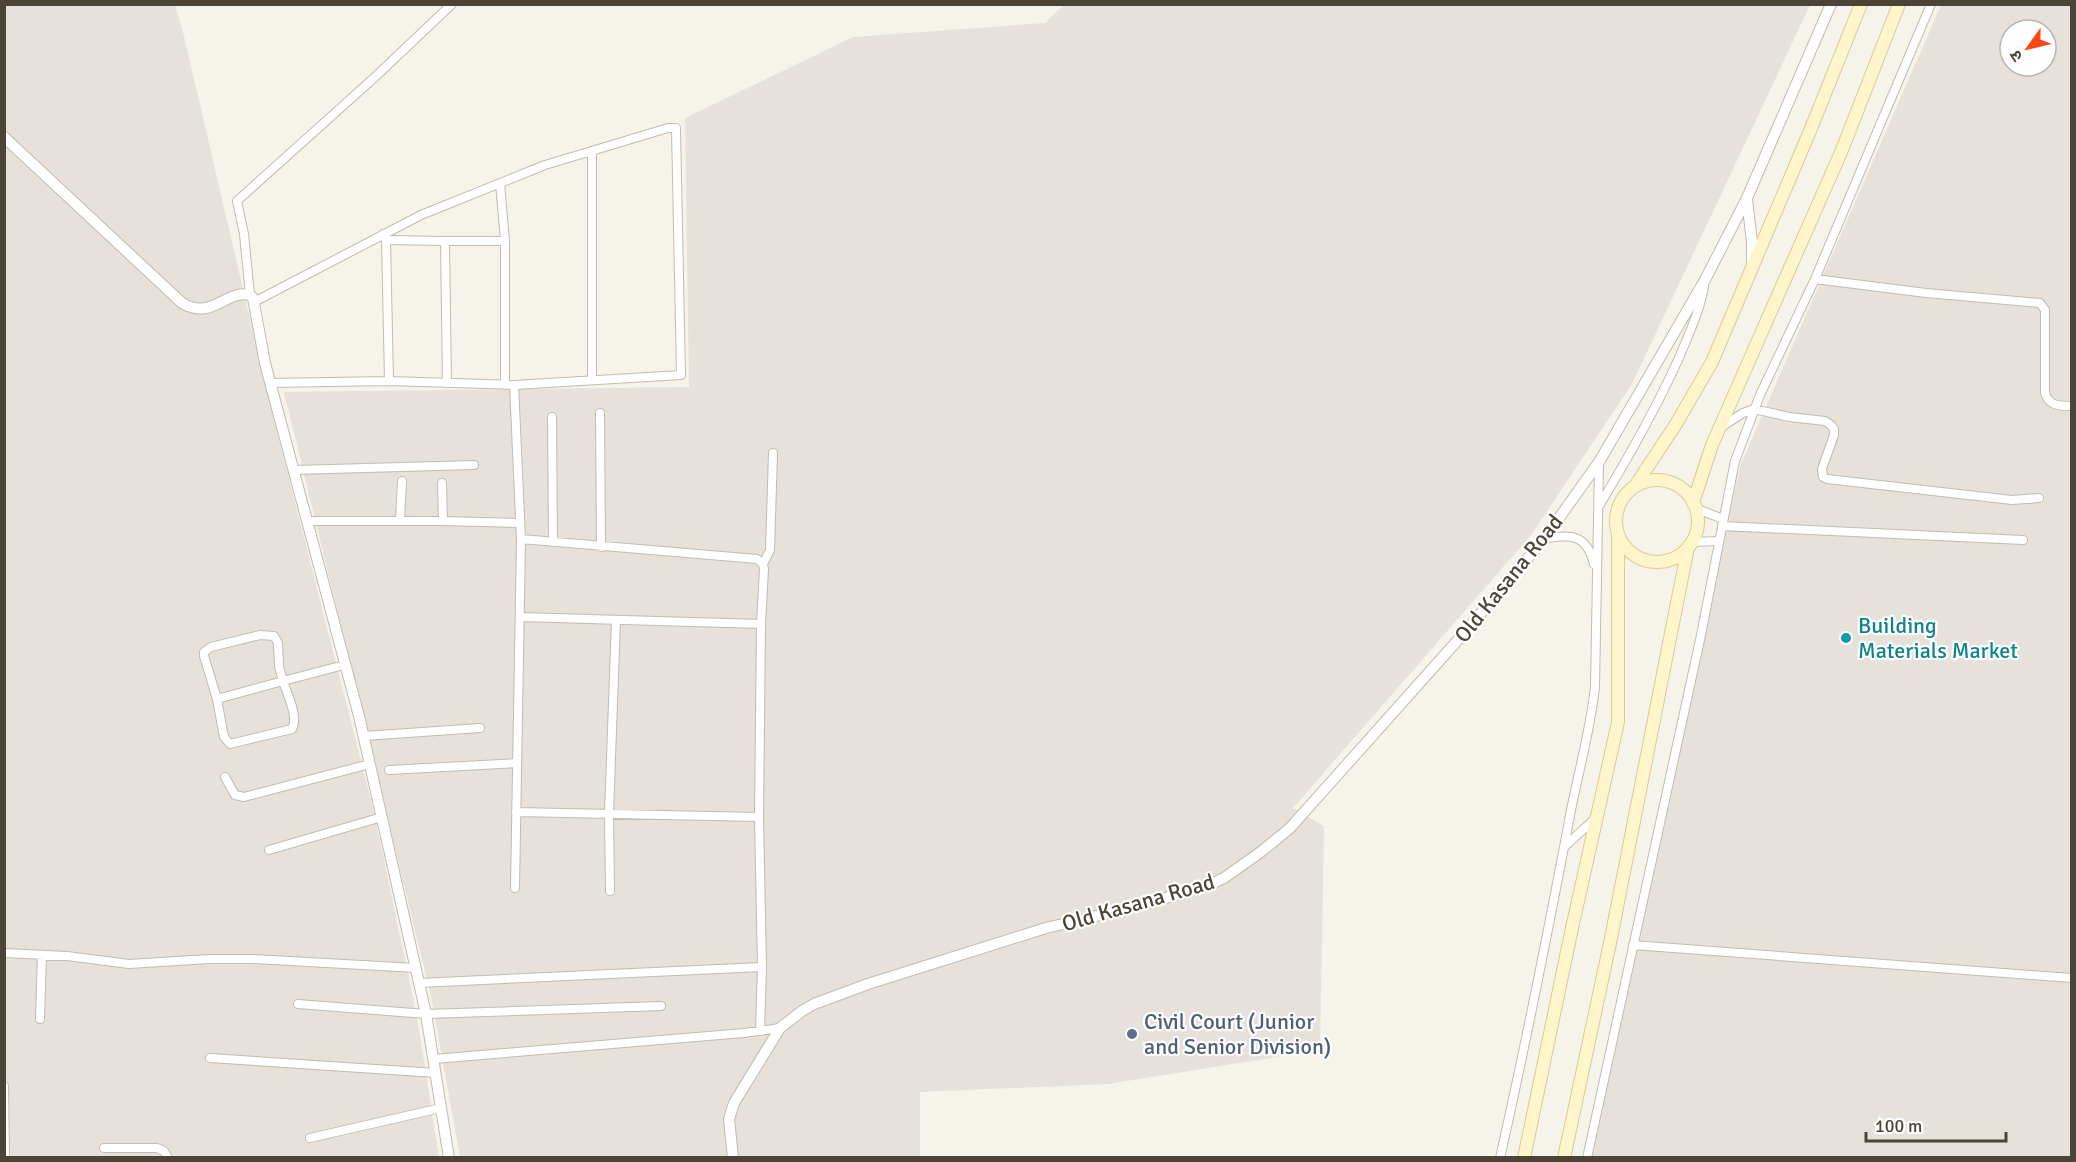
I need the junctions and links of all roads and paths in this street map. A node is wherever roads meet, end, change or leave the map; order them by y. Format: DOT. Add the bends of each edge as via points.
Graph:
graph roads {
  1 [pos="452,4"];
  2 [pos="1831,4"];
  3 [pos="1861,4"];
  4 [pos="1899,4"];
  5 [pos="1931,4"];
  6 [pos="4,137"];
  7 [pos="592,151"];
  8 [pos="500,183"];
  9 [pos="1747,198"];
  10 [pos="384,237"];
  11 [pos="445,241"];
  12 [pos="505,241"];
  13 [pos="1752,266"];
  14 [pos="1815,279"];
  15 [pos="1705,280"];
  16 [pos="252,299"];
  17 [pos="592,379"];
  18 [pos="389,381"];
  19 [pos="270,383"];
  20 [pos="447,383"];
  21 [pos="510,385"];
  22 [pos="2072,406"];
  23 [pos="1754,409"];
  24 [pos="600,413"];
  25 [pos="552,417"];
  26 [pos="1720,428"];
  27 [pos="773,453"];
  28 [pos="1599,462"];
  29 [pos="474,465"];
  30 [pos="294,470"];
  31 [pos="402,481"];
  32 [pos="442,483"];
  33 [pos="1635,486"];
  34 [pos="2039,498"];
  35 [pos="1694,506"];
  36 [pos="1599,507"];
  37 [pos="308,521"];
  38 [pos="400,521"];
  39 [pos="443,521"];
  40 [pos="1723,522"];
  41 [pos="520,523"];
  42 [pos="1618,535"];
  43 [pos="521,539"];
  44 [pos="1544,539"];
  45 [pos="2023,540"];
  46 [pos="1719,541"];
  47 [pos="553,542"];
  48 [pos="1690,545"];
  49 [pos="601,547"];
  50 [pos="763,564"];
  51 [pos="1596,576"];
  52 [pos="520,617"];
  53 [pos="616,620"];
  54 [pos="761,624"];
  55 [pos="344,665"];
  56 [pos="283,681"];
  57 [pos="217,699"];
  58 [pos="480,728"];
  59 [pos="364,736"];
  60 [pos="517,763"];
  61 [pos="370,764"];
  62 [pos="389,770"];
  63 [pos="225,777"];
  64 [pos="516,812"];
  65 [pos="609,813"];
  66 [pos="382,817"];
  67 [pos="759,817"];
  68 [pos="1597,817"];
  69 [pos="1564,847"];
  70 [pos="269,850"];
  71 [pos="515,888"];
  72 [pos="610,891"];
  73 [pos="1633,945"];
  74 [pos="4,953"];
  75 [pos="42,955"];
  76 [pos="762,966"];
  77 [pos="416,968"];
  78 [pos="2072,978"];
  79 [pos="419,983"];
  80 [pos="298,1004"];
  81 [pos="661,1006"];
  82 [pos="426,1014"];
  83 [pos="40,1019"];
  84 [pos="780,1028"];
  85 [pos="760,1031"];
  86 [pos="210,1058"];
  87 [pos="434,1059"];
  88 [pos="436,1073"];
  89 [pos="4,1086"];
  90 [pos="441,1108"];
  91 [pos="310,1138"];
  92 [pos="104,1148"];
  93 [pos="5,1158"];
  94 [pos="168,1158"];
  95 [pos="449,1158"];
  96 [pos="733,1158"];
  97 [pos="1500,1158"];
  98 [pos="1524,1158"];
  99 [pos="1564,1158"];
  100 [pos="1587,1158"];
  1 -- 16 [label="street" via="237,201"];
  2 -- 9 [label="street, Old Kasana Road"];
  3 -- 13 [label="main road"];
  4 -- 26 [label="main road" via="1842,150"];
  5 -- 14 [label="street"];
  6 -- 16 [label="street" via="182,303 204,309 243,294"];
  7 -- 8 [label="street"];
  7 -- 17 [label="street"];
  7 -- 17 [label="street" via="676,128 681,375"];
  8 -- 10 [label="street" via="421,215"];
  8 -- 12 [label="street"];
  9 -- 13 [label="street"];
  9 -- 15 [label="street, Old Kasana Road"];
  10 -- 11 [label="street"];
  10 -- 16 [label="street"];
  10 -- 18 [label="street"];
  11 -- 12 [label="street"];
  11 -- 20 [label="street"];
  12 -- 21 [label="street"];
  13 -- 33 [label="main road" via="1712,362"];
  14 -- 22 [label="street" via="2040,303 2045,310 2045,393 2050,403"];
  14 -- 23 [label="street"];
  15 -- 28 [label="street, Old Kasana Road"];
  15 -- 36 [label="street" via="1698,309 1659,403"];
  16 -- 19 [label="street"];
  17 -- 21 [label="street"];
  18 -- 19 [label="street"];
  18 -- 20 [label="street"];
  19 -- 30 [label="street"];
  20 -- 21 [label="street"];
  21 -- 41 [label="street"];
  23 -- 26 [label="street"];
  23 -- 34 [label="street" via="1831,424 1833,442 1822,469 1822,477 1827,479 2012,500"];
  23 -- 40 [label="street" via="1735,461"];
  24 -- 49 [label="street"];
  25 -- 47 [label="street"];
  26 -- 35 [label="main road"];
  27 -- 50 [label="street" via="770,550"];
  28 -- 36 [label="street"];
  28 -- 44 [label="street, Old Kasana Road"];
  29 -- 30 [label="street"];
  30 -- 37 [label="street"];
  31 -- 38 [label="street"];
  32 -- 39 [label="street"];
  33 -- 35 [label="main road" via="1646,481 1668,481 1683,489"];
  33 -- 42 [label="main road" via="1627,492 1616,514"];
  35 -- 40 [label="street"];
  35 -- 48 [label="main road" via="1698,525"];
  36 -- 51 [label="street"];
  37 -- 38 [label="street"];
  37 -- 55 [label="street"];
  38 -- 39 [label="street"];
  39 -- 41 [label="street"];
  40 -- 45 [label="street"];
  40 -- 46 [label="street"];
  41 -- 43 [label="street"];
  42 -- 48 [label="main road" via="1632,554 1651,562 1671,560"];
  42 -- 68 [label="main road" via="1618,722"];
  43 -- 47 [label="street"];
  43 -- 52 [label="street"];
  44 -- 51 [label="street" via="1572,537 1585,543 1592,554"];
  44 -- 84 [label="street, Old Kasana Road" via="1290,828 1224,878 868,984 814,1004"];
  46 -- 48 [label="street"];
  46 -- 73 [label="street"];
  47 -- 49 [label="street"];
  48 -- 99 [label="main road"];
  49 -- 50 [label="street" via="752,558"];
  50 -- 54 [label="street"];
  51 -- 69 [label="street" via="1593,708"];
  52 -- 53 [label="street"];
  52 -- 60 [label="street"];
  53 -- 54 [label="street"];
  53 -- 65 [label="street"];
  54 -- 67 [label="street"];
  55 -- 56 [label="street"];
  55 -- 59 [label="street"];
  56 -- 57 [label="street"];
  56 -- 57 [label="street" via="295,722 288,732 230,744"];
  56 -- 57 [label="street" via="274,636 260,635 211,647 204,656"];
  58 -- 59 [label="street"];
  59 -- 61 [label="street"];
  60 -- 62 [label="street"];
  60 -- 64 [label="street"];
  61 -- 63 [label="street" via="244,797 235,795"];
  61 -- 66 [label="street"];
  64 -- 65 [label="street"];
  64 -- 71 [label="street"];
  65 -- 67 [label="street"];
  65 -- 72 [label="street"];
  66 -- 70 [label="street"];
  66 -- 77 [label="street"];
  67 -- 76 [label="street"];
  68 -- 69 [label="street"];
  68 -- 98 [label="main road"];
  69 -- 97 [label="street"];
  73 -- 78 [label="street"];
  73 -- 100 [label="street"];
  74 -- 75 [label="street"];
  75 -- 77 [label="street" via="129,964 209,959"];
  75 -- 83 [label="street"];
  76 -- 79 [label="street"];
  76 -- 85 [label="street"];
  77 -- 79 [label="street"];
  79 -- 82 [label="street"];
  80 -- 82 [label="street"];
  81 -- 82 [label="street"];
  82 -- 87 [label="street"];
  84 -- 85 [label="street"];
  84 -- 96 [label="street, Old Kasana Road" via="731,1111"];
  85 -- 87 [label="street"];
  86 -- 88 [label="street"];
  87 -- 88 [label="street"];
  88 -- 90 [label="street"];
  89 -- 93 [label="street"];
  90 -- 91 [label="street"];
  90 -- 95 [label="street"];
  92 -- 94 [label="street" via="157,1148"];
}
